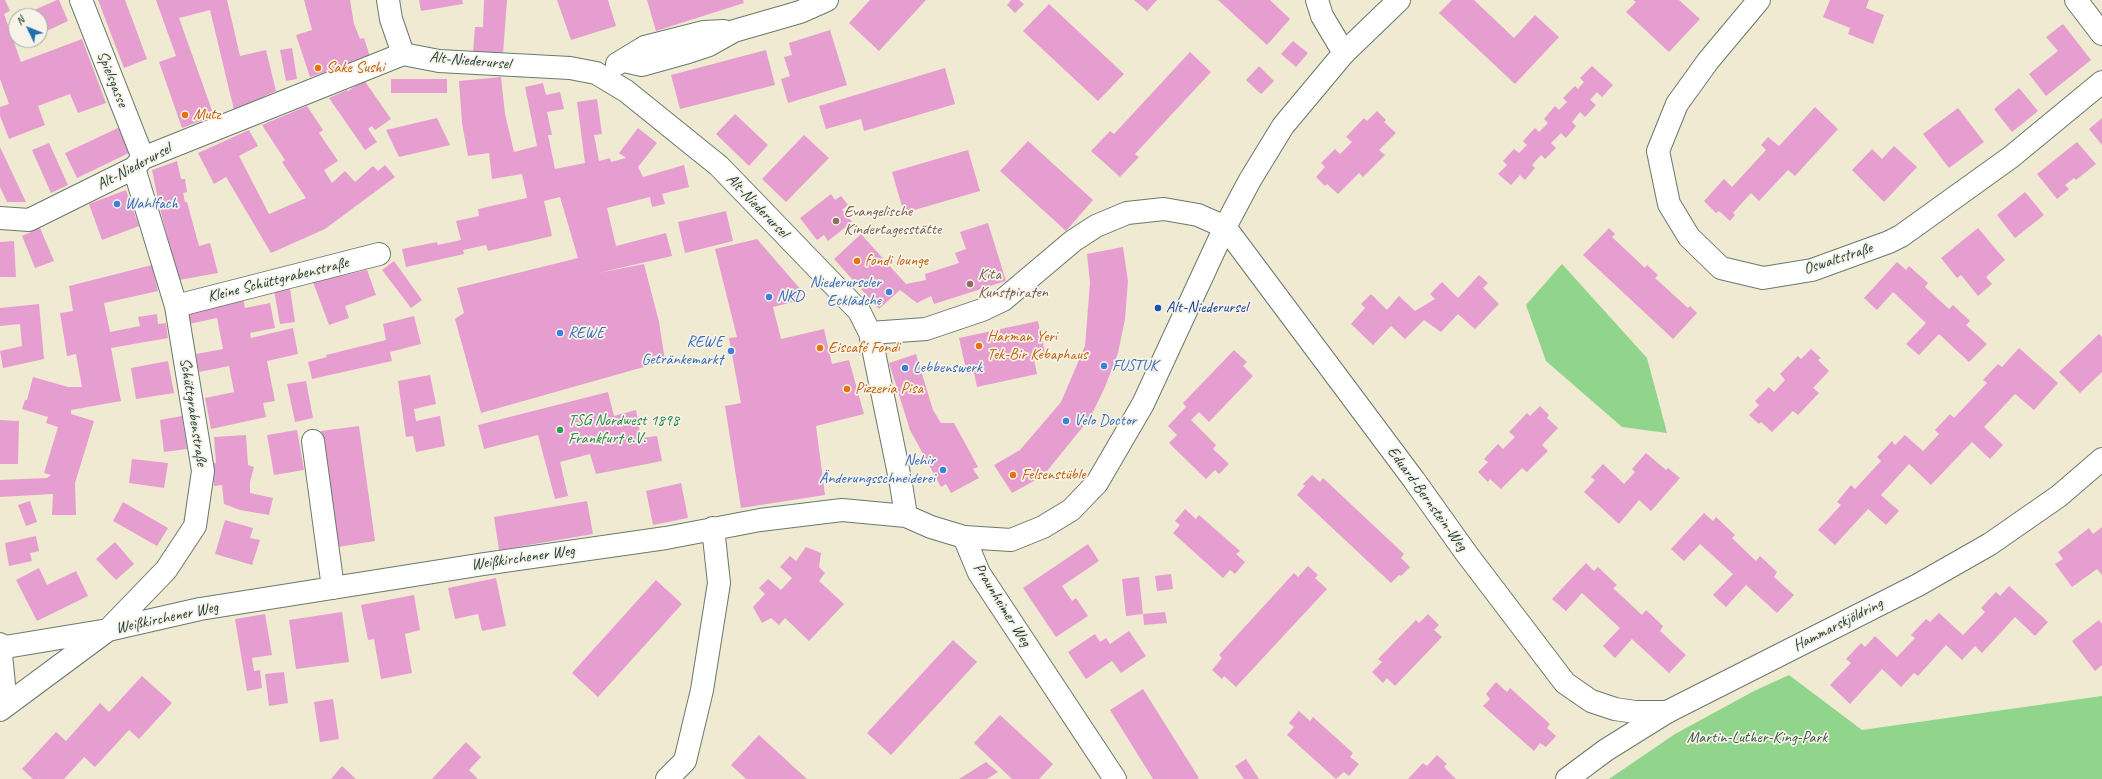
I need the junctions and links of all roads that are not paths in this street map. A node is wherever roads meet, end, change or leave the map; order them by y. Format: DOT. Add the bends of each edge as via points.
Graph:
graph roads {
  1 [pos="82,0"];
  2 [pos="388,0"];
  3 [pos="827,0"];
  4 [pos="1316,0"];
  5 [pos="1399,0"];
  6 [pos="1759,0"];
  7 [pos="2076,0"];
  8 [pos="2102,34"];
  9 [pos="1344,53"];
  10 [pos="403,54"];
  11 [pos="596,74"];
  12 [pos="2102,82"];
  13 [pos="139,163"];
  14 [pos="0,218"];
  15 [pos="1225,227"];
  16 [pos="379,254"];
  17 [pos="176,306"];
  18 [pos="870,333"];
  19 [pos="313,441"];
  20 [pos="2102,459"];
  21 [pos="906,516"];
  22 [pos="713,528"];
  23 [pos="964,537"];
  24 [pos="334,588"];
  25 [pos="108,630"];
  26 [pos="0,644"];
  27 [pos="0,648"];
  28 [pos="3,708"];
  29 [pos="1667,712"];
  30 [pos="667,779"];
  31 [pos="1115,779"];
  32 [pos="1567,779"];
  1 -- 13 [label="street, Spielsgasse"];
  2 -- 10 [label="street"];
  3 -- 11 [label="street" via="800,12 734,31 709,45 686,53 642,65 624,61"];
  4 -- 9 [label="street" via="1322,16"];
  5 -- 9 [label="street"];
  6 -- 12 [label="street, Oswaltstraße" via="1708,61 1677,104 1658,151 1669,204 1689,237 1721,268 1763,278 1812,270 1889,242 2011,157"];
  7 -- 8 [label="street"];
  9 -- 15 [label="street" via="1283,126"];
  10 -- 11 [label="street, Alt-Niederursel" via="439,60 570,68"];
  10 -- 13 [label="street, Alt-Niederursel"];
  11 -- 18 [label="street, Alt-Niederursel" via="626,91 719,166 859,311"];
  13 -- 14 [label="street, Alt-Niederursel" via="29,220"];
  13 -- 17 [label="street, Schüttgrabenstraße"];
  15 -- 18 [label="street" via="1198,215 1164,209 1127,213 1096,226 1073,241 1002,300 982,310 926,329"];
  15 -- 23 [label="street" via="1143,404 1098,483 1071,510 1043,527 1011,540"];
  15 -- 29 [label="street, Eduard-Bernstein-Weg" via="1470,559 1565,682 1592,701 1616,709"];
  16 -- 17 [label="street, Kleine Schüttgrabenstraße"];
  17 -- 25 [label="street, Schüttgrabenstraße" via="203,471 195,526 166,570"];
  18 -- 21 [label="street"];
  19 -- 24 [label="street"];
  20 -- 29 [label="street, Hammarskjöldring" via="2059,496 1977,551 1918,585"];
  21 -- 22 [label="street, Weißkirchener Weg" via="842,510"];
  21 -- 23 [label="street"];
  22 -- 24 [label="street, Weißkirchener Weg" via="666,538"];
  22 -- 30 [label="street" via="719,583 702,690 684,761"];
  23 -- 31 [label="street, Praunheimer Weg" via="979,573"];
  24 -- 25 [label="street, Weißkirchener Weg" via="200,609"];
  25 -- 27 [label="street, Weißkirchener Weg"];
  25 -- 28 [label="street"];
  26 -- 27 [label="street"];
  27 -- 28 [label="street"];
  29 -- 32 [label="street, Hammarskjöldring" via="1606,750"];
}
